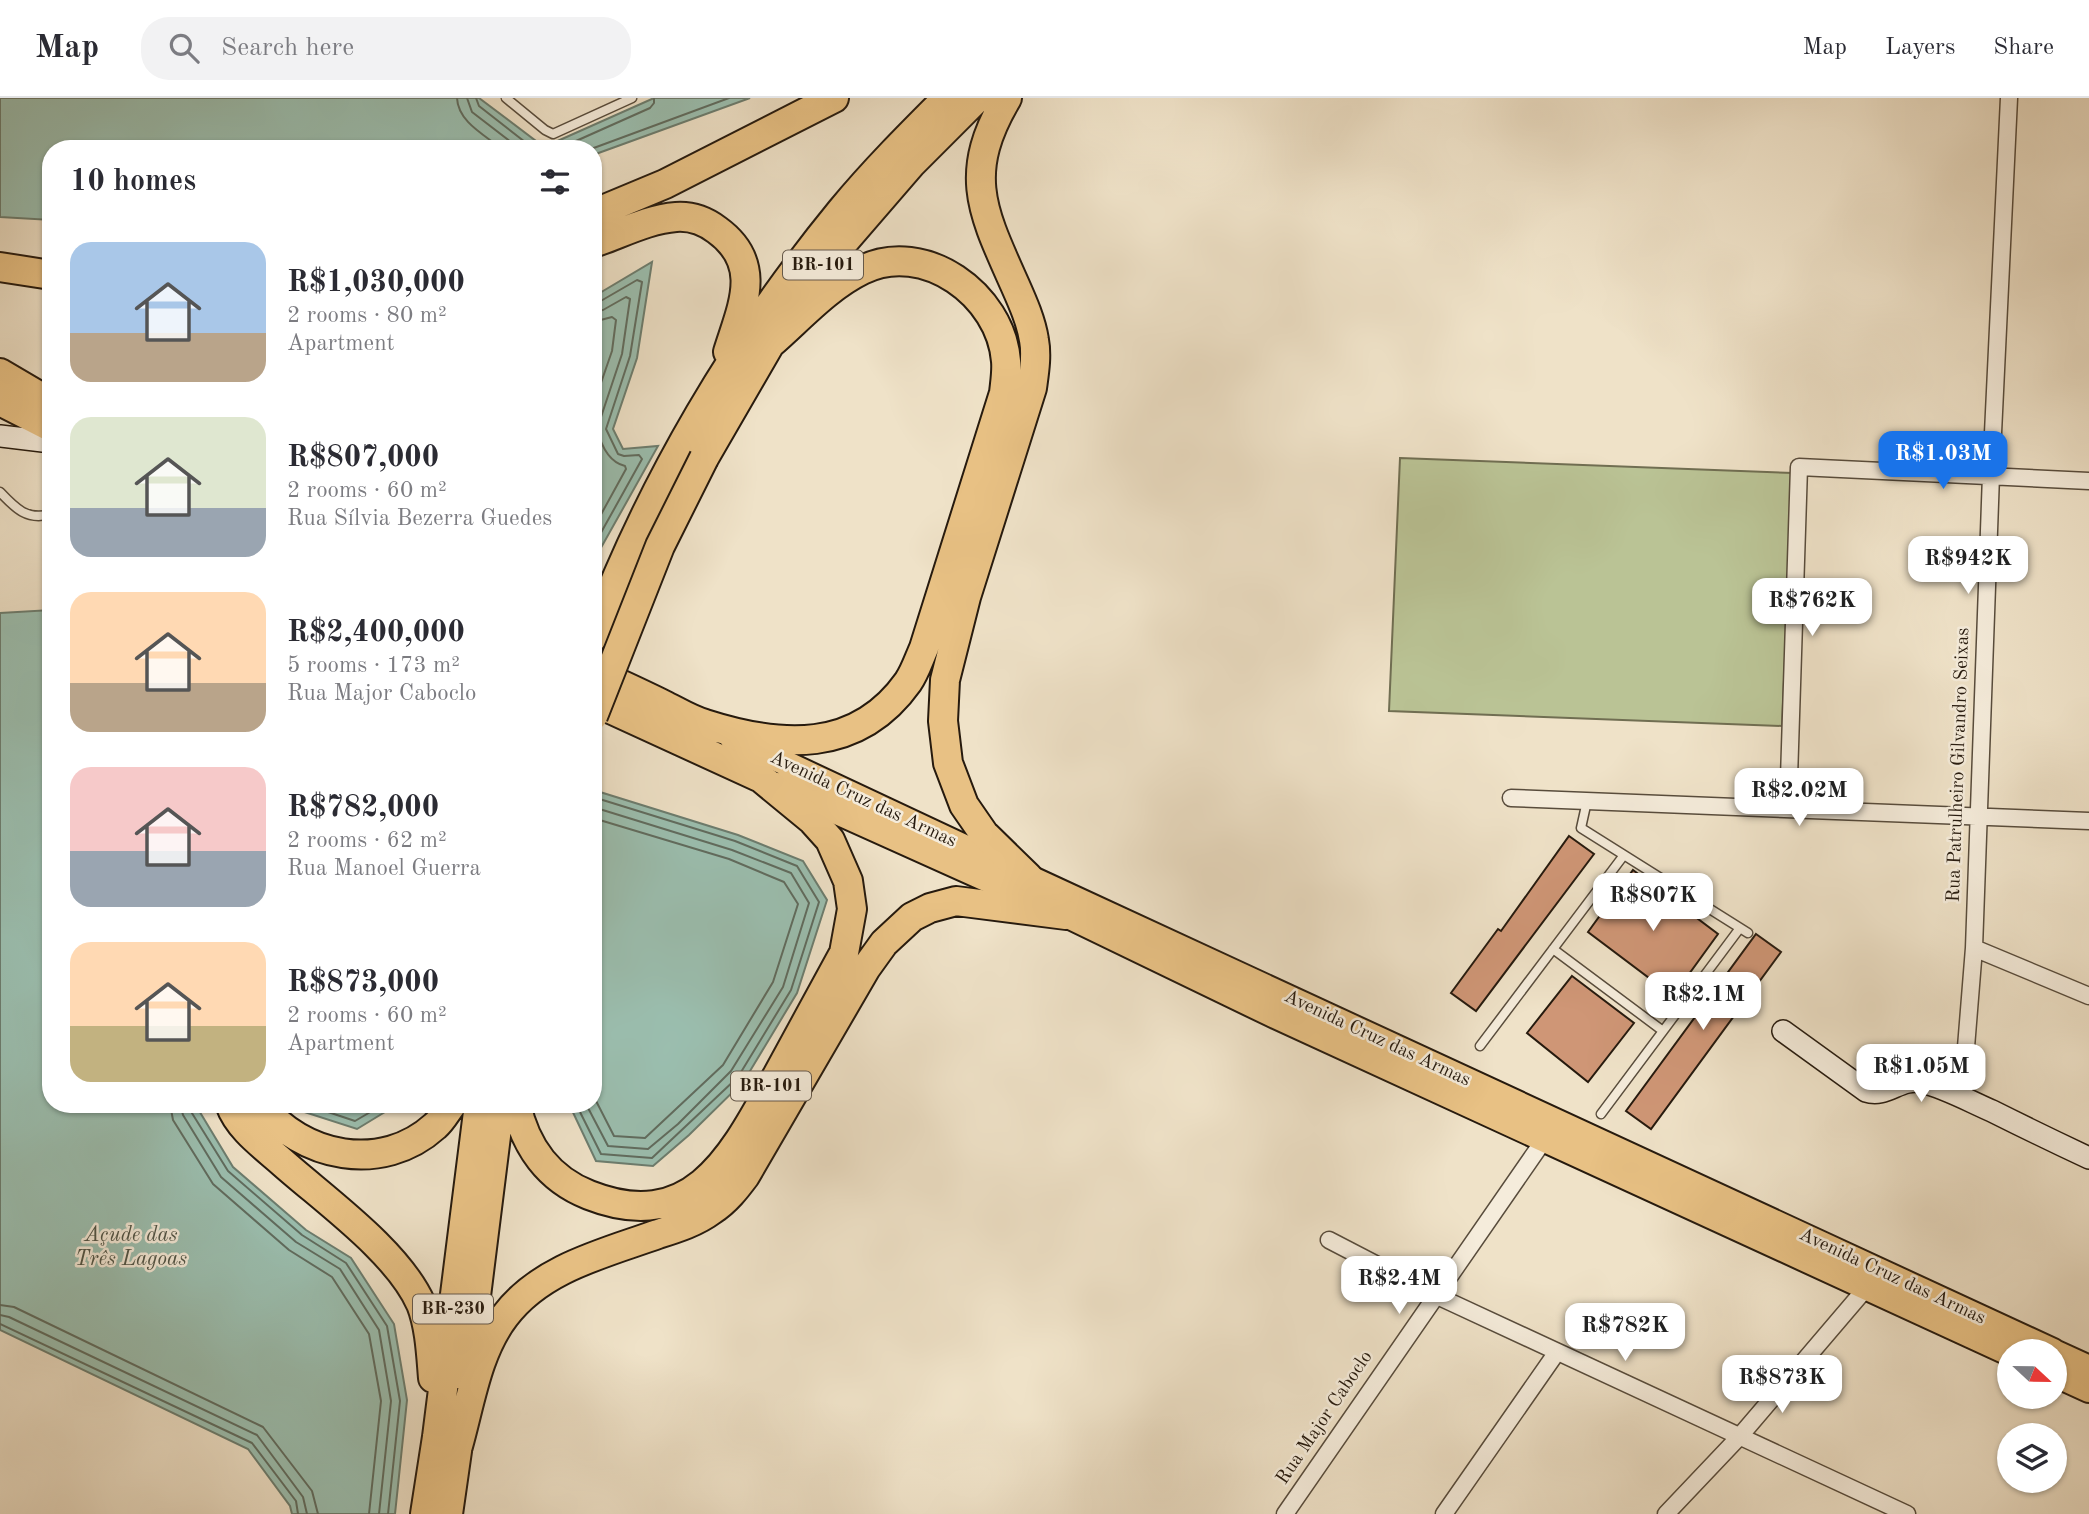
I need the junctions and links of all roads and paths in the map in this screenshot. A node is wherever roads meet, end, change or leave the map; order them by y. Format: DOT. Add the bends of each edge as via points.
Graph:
graph roads {
  1 [pos="506,98"];
  2 [pos="632,98"];
  3 [pos="834,98"];
  4 [pos="947,98"];
  5 [pos="977,98"];
  6 [pos="1007,98"];
  7 [pos="2009,98"];
  8 [pos="602,210"];
  9 [pos="602,240"];
  10 [pos="0,267"];
  11 [pos="42,274"];
  12 [pos="770,344"];
  13 [pos="0,373"];
  14 [pos="716,386"];
  15 [pos="42,398"];
  16 [pos="0,401"];
  17 [pos="42,422"];
  18 [pos="0,436"];
  19 [pos="42,441"];
  20 [pos="693,451"];
  21 [pos="1992,475"];
  22 [pos="2089,481"];
  23 [pos="0,492"];
  24 [pos="42,516"];
  25 [pos="602,615"];
  26 [pos="602,675"];
  27 [pos="602,693"];
  28 [pos="602,705"];
  29 [pos="703,724"];
  30 [pos="761,778"];
  31 [pos="1511,798"];
  32 [pos="1587,801"];
  33 [pos="1788,809"];
  34 [pos="1978,818"];
  35 [pos="2089,821"];
  36 [pos="1624,855"];
  37 [pos="1028,877"];
  38 [pos="1066,915"];
  39 [pos="1740,928"];
  40 [pos="1748,933"];
  41 [pos="1974,948"];
  42 [pos="1553,949"];
  43 [pos="2089,996"];
  44 [pos="1663,1031"];
  45 [pos="1783,1031"];
  46 [pos="1480,1046"];
  47 [pos="1962,1097"];
  48 [pos="236,1113"];
  49 [pos="267,1113"];
  50 [pos="445,1113"];
  51 [pos="478,1113"];
  52 [pos="499,1113"];
  53 [pos="519,1113"];
  54 [pos="1601,1114"];
  55 [pos="1544,1140"];
  56 [pos="2089,1158"];
  57 [pos="1329,1240"];
  58 [pos="1867,1287"];
  59 [pos="1436,1295"];
  60 [pos="2028,1339"];
  61 [pos="1997,1347"];
  62 [pos="1557,1352"];
  63 [pos="2067,1357"];
  64 [pos="2089,1368"];
  65 [pos="2067,1380"];
  66 [pos="2089,1390"];
  67 [pos="1740,1436"];
  68 [pos="447,1442"];
  69 [pos="425,1514"];
  70 [pos="448,1514"];
  71 [pos="1285,1514"];
  72 [pos="1444,1514"];
  73 [pos="1666,1514"];
  74 [pos="1907,1514"];
  1 -- 2 [label="lane" via="553,134"];
  3 -- 8 [label="highway" via="665,184"];
  4 -- 14 [label="highway" via="806,255"];
  5 -- 12 [label="highway, BR-101" via="849,235"];
  6 -- 37 [label="highway" via="993,121 980,184 987,223 1026,310 1035,341 1035,364 1032,388 966,597 945,680 943,721 948,763 964,805 984,834"];
  7 -- 21 [label="street, Rua Patrulheiro Gilvandro Seixas"];
  9 -- 14 [label="highway" via="677,217 709,224 734,247 747,282"];
  10 -- 11 [label="highway"];
  12 -- 20 [label="highway, BR-101"];
  12 -- 29 [label="highway" via="838,285 863,270 887,261 909,262 961,282 980,299 997,329 1006,360 1004,393 924,648 910,681 886,708 864,723 818,740 788,742"];
  13 -- 15 [label="highway"];
  14 -- 20 [label="highway"];
  16 -- 17 [label="highway"];
  18 -- 19 [label="street"];
  20 -- 25 [label="highway" via="635,535"];
  20 -- 27 [label="highway, BR-101, bridge"];
  21 -- 22 [label="street"];
  21 -- 33 [label="street" via="1799,467"];
  21 -- 34 [label="street, Rua Patrulheiro Gilvandro Seixas"];
  23 -- 24 [label="lane" via="17,509"];
  26 -- 29 [label="highway"];
  28 -- 30 [label="highway, BR-101"];
  29 -- 37 [label="main road, Avenida Cruz das Armas"];
  30 -- 38 [label="main road, Avenida Cruz das Armas"];
  30 -- 53 [label="highway, BR-101" via="830,840 848,881 852,909 844,953 740,1142 715,1174 693,1191 663,1204 609,1203 557,1178 526,1139"];
  31 -- 32 [label="street"];
  32 -- 33 [label="street"];
  32 -- 36 [label="lane" via="1581,828"];
  33 -- 34 [label="street"];
  34 -- 35 [label="street"];
  34 -- 41 [label="street, Rua Patrulheiro Gilvandro Seixas"];
  36 -- 39 [label="lane"];
  36 -- 42 [label="lane"];
  37 -- 60 [label="main road, Avenida Cruz das Armas"];
  38 -- 55 [label="main road, Avenida Cruz das Armas"];
  38 -- 68 [label="highway" via="956,901 912,917 866,968 732,1193 686,1224 572,1266 527,1293 504,1316"];
  39 -- 40 [label="lane"];
  39 -- 44 [label="lane"];
  41 -- 43 [label="street"];
  41 -- 47 [label="street, Rua Patrulheiro Gilvandro Seixas"];
  42 -- 44 [label="lane"];
  42 -- 46 [label="lane"];
  44 -- 54 [label="lane"];
  45 -- 47 [label="street" via="1866,1091 1881,1093 1913,1080"];
  47 -- 56 [label="street"];
  48 -- 68 [label="highway" via="246,1130 381,1249 407,1279 421,1306 430,1340"];
  49 -- 50 [label="highway" via="306,1142 350,1156 379,1154 412,1141"];
  51 -- 68 [label="highway, BR-230"];
  52 -- 68 [label="highway, BR-230"];
  55 -- 58 [label="main road, Avenida Cruz das Armas"];
  55 -- 59 [label="street, Rua Major Caboclo"];
  57 -- 59 [label="street"];
  58 -- 61 [label="main road, Avenida Cruz das Armas"];
  58 -- 67 [label="street"];
  59 -- 62 [label="street"];
  59 -- 71 [label="street, Rua Major Caboclo"];
  62 -- 67 [label="street"];
  62 -- 72 [label="street"];
  63 -- 64 [label="main road, Avenida Cruz das Armas"];
  65 -- 66 [label="main road"];
  67 -- 73 [label="street"];
  67 -- 74 [label="street"];
  68 -- 69 [label="highway, BR-230"];
  68 -- 70 [label="highway, BR-230"];
}
